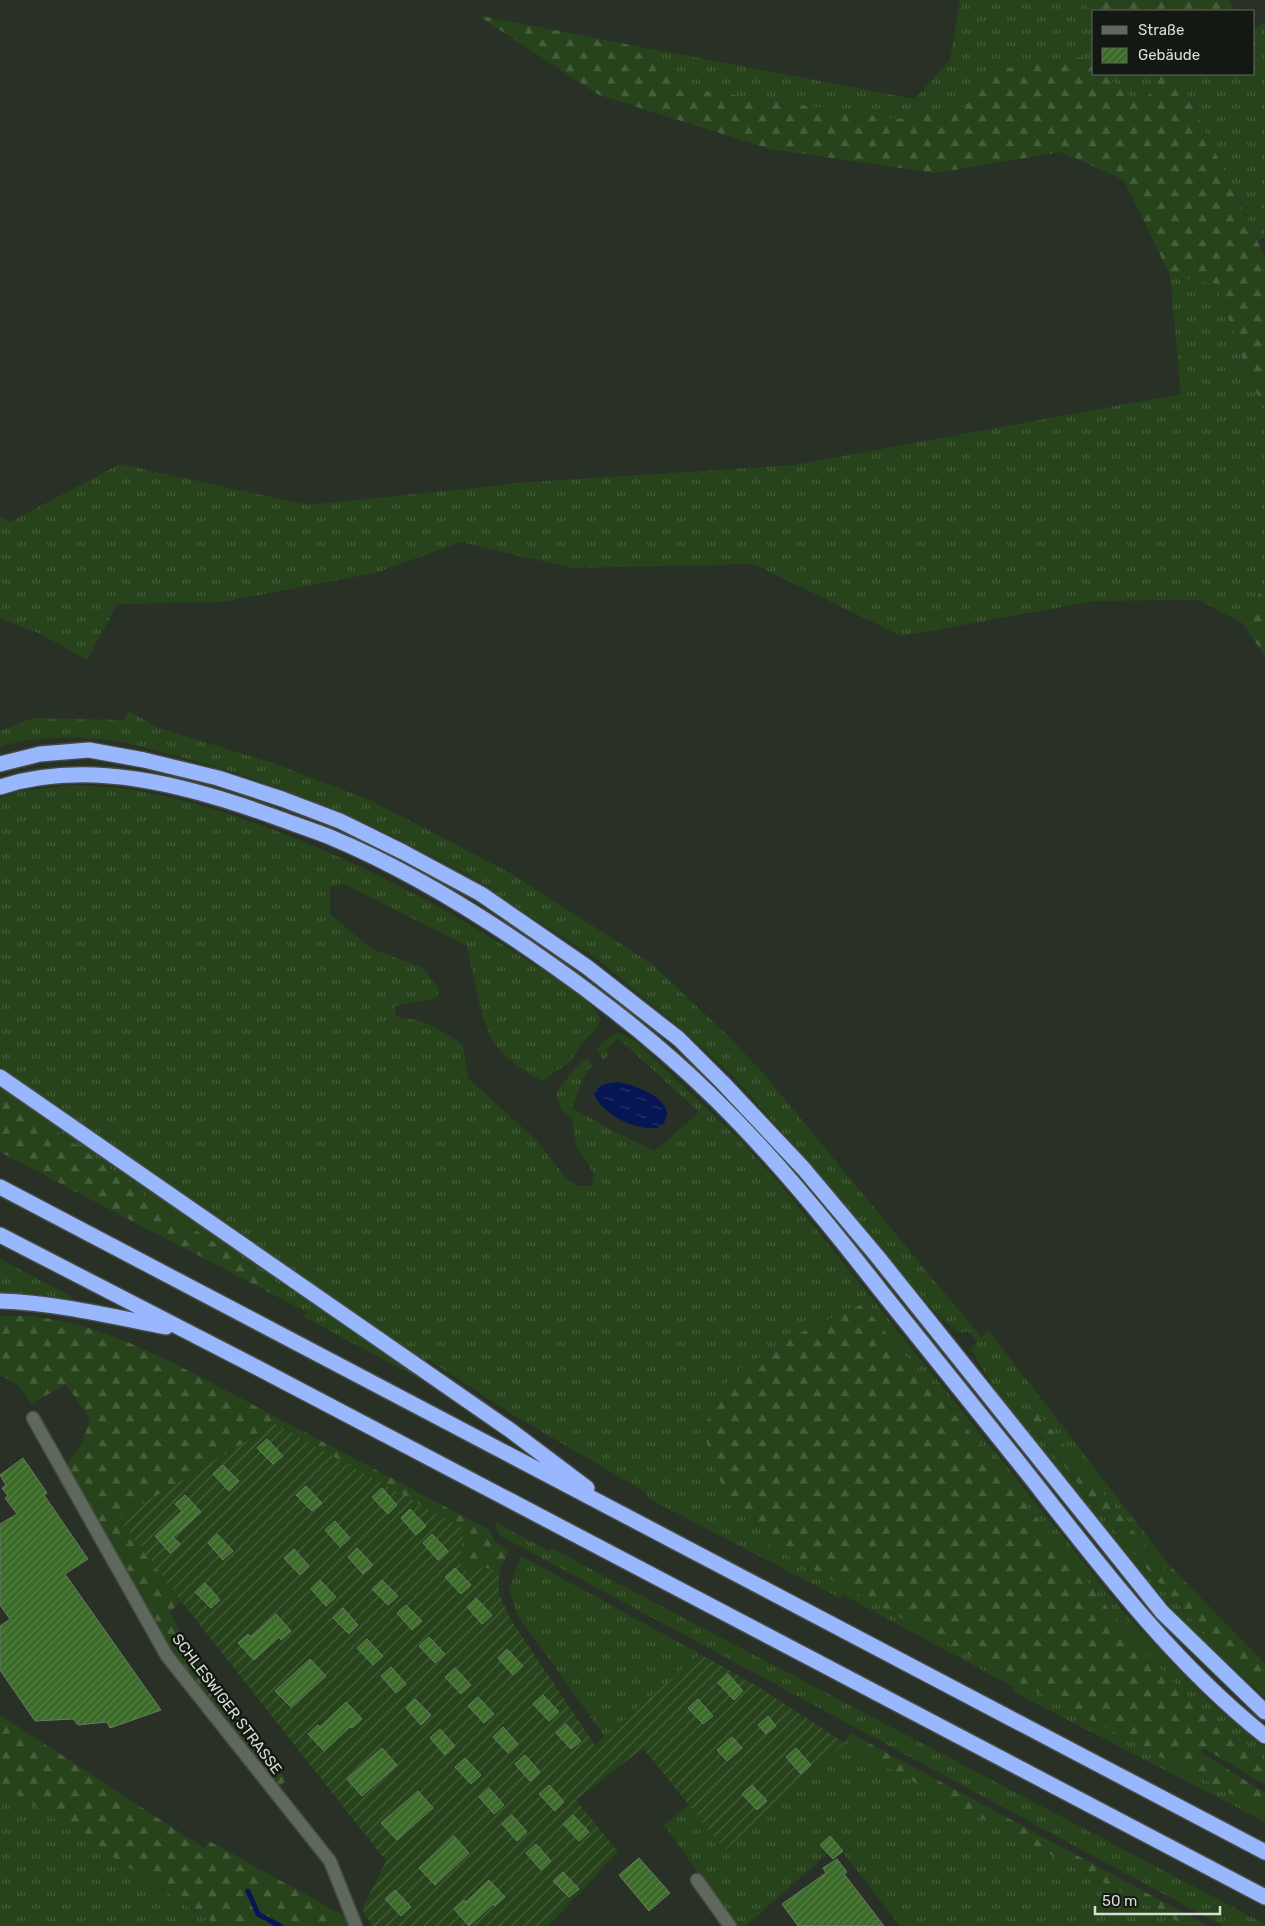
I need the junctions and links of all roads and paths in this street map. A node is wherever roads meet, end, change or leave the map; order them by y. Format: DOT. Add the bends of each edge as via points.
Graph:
graph roads {
  1 [pos="0,764"];
  2 [pos="0,787"];
  3 [pos="0,1077"];
  4 [pos="0,1187"];
  5 [pos="0,1235"];
  6 [pos="0,1301"];
  7 [pos="184,1331"];
  8 [pos="33,1418"];
  9 [pos="622,1514"];
  10 [pos="1265,1712"];
  11 [pos="1265,1736"];
  12 [pos="1265,1852"];
  13 [pos="697,1880"];
  14 [pos="1265,1897"];
  15 [pos="356,1926"];
  16 [pos="730,1926"];
  1 -- 10 [label="highway" via="40,754 88,750 218,778 282,799 340,821 481,894 587,967 679,1039 803,1168 1162,1612"];
  2 -- 11 [label="highway" via="47,777 113,777 224,799 331,838 391,865 479,916 583,987 682,1067 800,1189 1148,1621 1187,1666"];
  3 -- 9 [label="highway" via="510,1430"];
  4 -- 9 [label="highway"];
  5 -- 7 [label="highway"];
  6 -- 7 [label="highway" via="71,1307"];
  7 -- 14 [label="highway"];
  8 -- 15 [label="street, SCHLESWIGER STRASSE" via="167,1656 330,1861"];
  9 -- 12 [label="highway"];
  13 -- 16 [label="street"];
}
